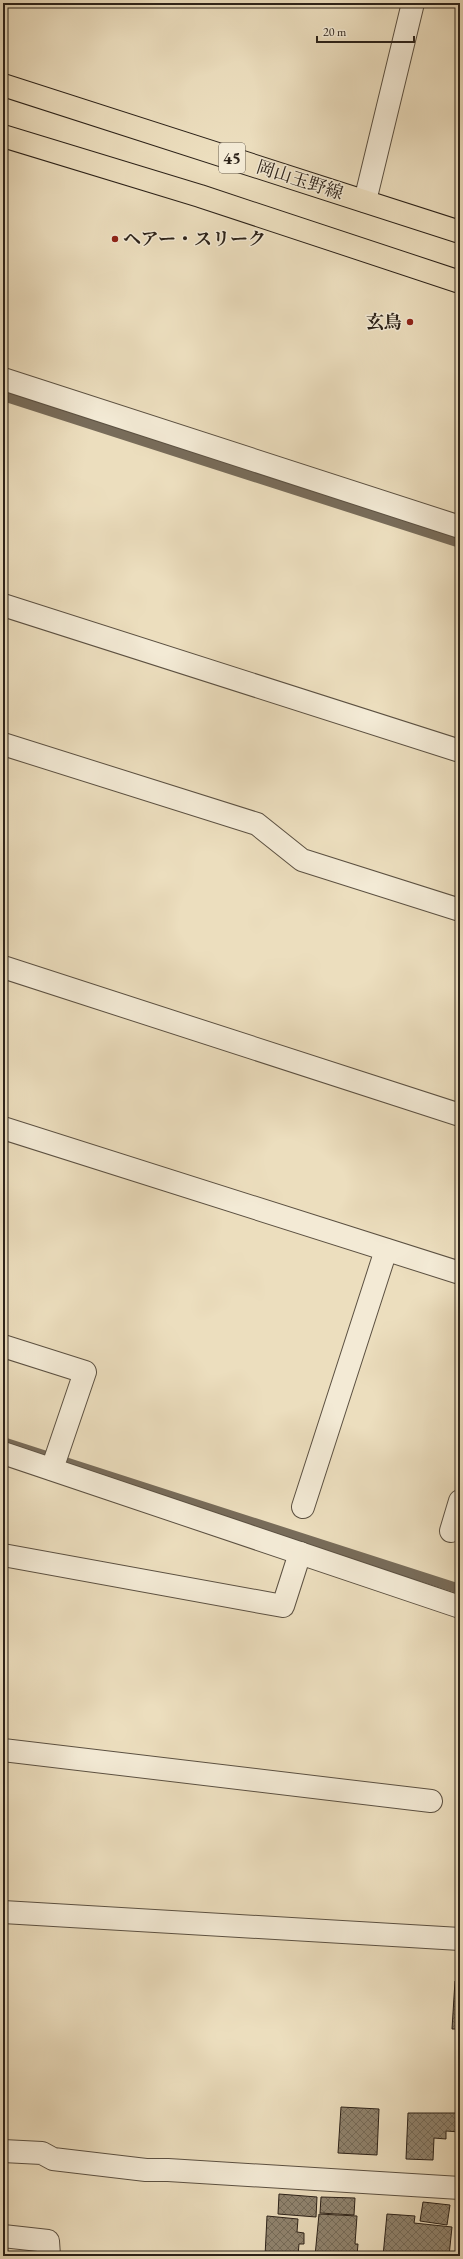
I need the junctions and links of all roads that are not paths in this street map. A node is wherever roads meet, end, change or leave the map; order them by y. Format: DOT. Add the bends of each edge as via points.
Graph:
graph roads {
  1 [pos="413,3"];
  2 [pos="3,85"];
  3 [pos="3,136"];
  4 [pos="365,201"];
  5 [pos="460,232"];
  6 [pos="460,282"];
  7 [pos="3,379"];
  8 [pos="460,526"];
  9 [pos="3,605"];
  10 [pos="3,744"];
  11 [pos="460,751"];
  12 [pos="460,910"];
  13 [pos="3,967"];
  14 [pos="460,1114"];
  15 [pos="3,1128"];
  16 [pos="386,1250"];
  17 [pos="460,1274"];
  18 [pos="3,1346"];
  19 [pos="3,1453"];
  20 [pos="54,1462"];
  21 [pos="460,1501"];
  22 [pos="303,1508"];
  23 [pos="451,1531"];
  24 [pos="300,1553"];
  25 [pos="3,1555"];
  26 [pos="460,1607"];
  27 [pos="3,1750"];
  28 [pos="431,1801"];
  29 [pos="3,1912"];
  30 [pos="460,1940"];
  31 [pos="3,2151"];
  32 [pos="460,2188"];
  33 [pos="3,2236"];
  34 [pos="49,2256"];
  1 -- 4 [label="street"];
  2 -- 4 [label="main road, 岡山玉野線 / 45"];
  3 -- 6 [label="main road" via="200,196"];
  4 -- 5 [label="main road, 岡山玉野線 / 45"];
  7 -- 8 [label="street"];
  9 -- 11 [label="street"];
  10 -- 12 [label="street" via="257,824 302,860"];
  13 -- 14 [label="street"];
  15 -- 16 [label="street"];
  16 -- 17 [label="street"];
  16 -- 22 [label="street"];
  18 -- 20 [label="street" via="86,1372"];
  19 -- 20 [label="street"];
  20 -- 24 [label="street"];
  21 -- 23 [label="street"];
  24 -- 25 [label="street" via="283,1606"];
  24 -- 26 [label="street"];
  27 -- 28 [label="street"];
  29 -- 30 [label="street"];
  31 -- 32 [label="street" via="42,2153 53,2159 146,2170"];
  33 -- 34 [label="street" via="48,2241"];
}
